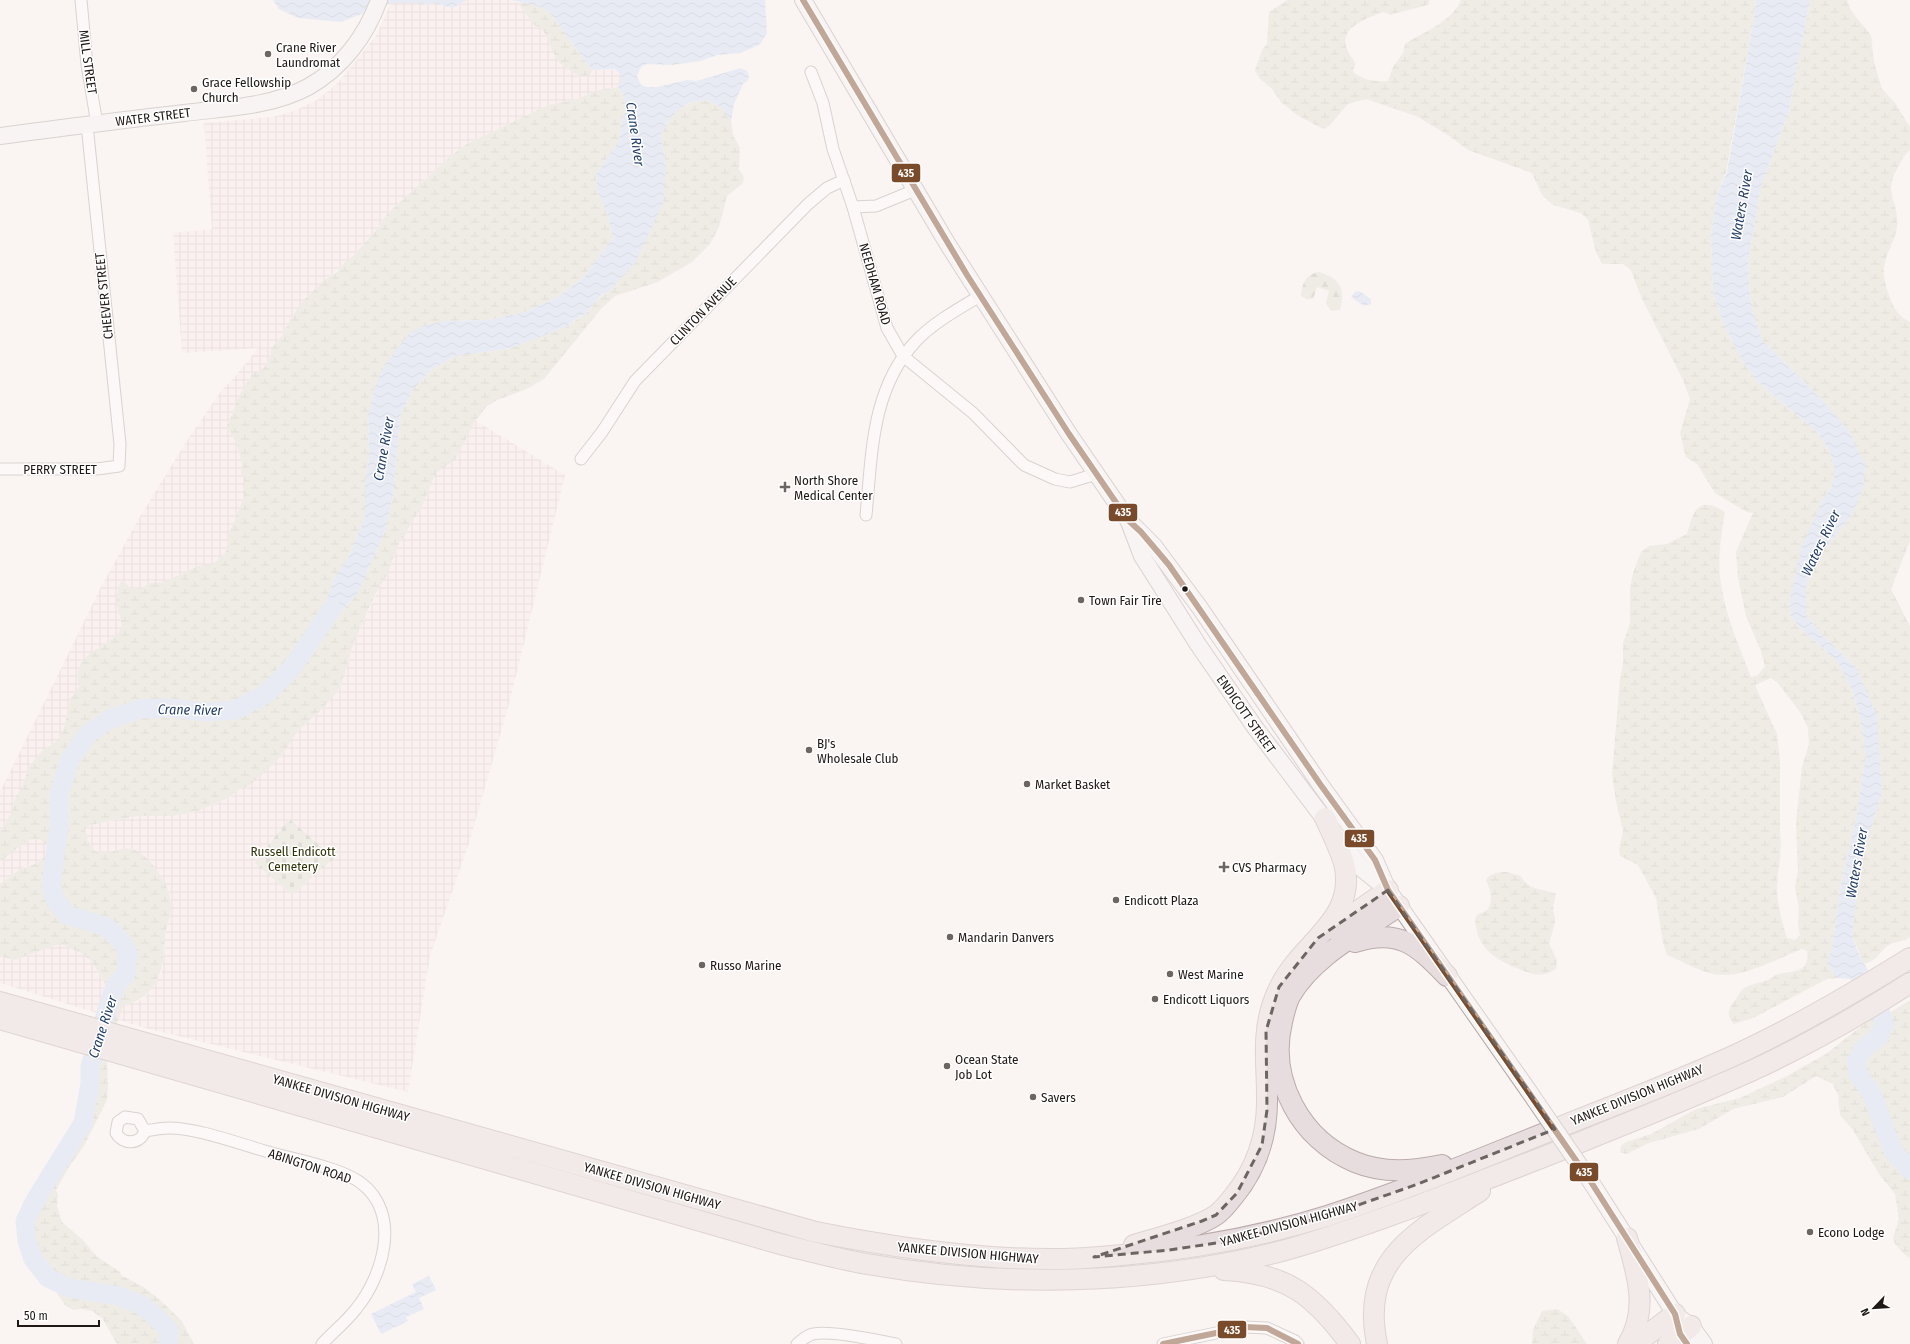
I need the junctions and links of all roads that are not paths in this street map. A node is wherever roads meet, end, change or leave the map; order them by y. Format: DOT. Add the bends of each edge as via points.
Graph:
graph roads {
  1 [pos="81,0"];
  2 [pos="379,0"];
  3 [pos="803,0"];
  4 [pos="811,72"];
  5 [pos="92,124"];
  6 [pos="0,136"];
  7 [pos="844,180"];
  8 [pos="915,190"];
  9 [pos="853,208"];
  10 [pos="980,296"];
  11 [pos="904,356"];
  12 [pos="581,459"];
  13 [pos="119,466"];
  14 [pos="0,469"];
  15 [pos="1096,474"];
  16 [pos="866,515"];
  17 [pos="1128,520"];
  18 [pos="1325,818"];
  19 [pos="1388,890"];
  20 [pos="1399,906"];
  21 [pos="1324,946"];
  22 [pos="1910,958"];
  23 [pos="1447,976"];
  24 [pos="1910,983"];
  25 [pos="0,1002"];
  26 [pos="0,1019"];
  27 [pos="80,1034"];
  28 [pos="126,1047"];
  29 [pos="145,1131"];
  30 [pos="1500,1151"];
  31 [pos="1512,1170"];
  32 [pos="1627,1238"];
  33 [pos="1094,1257"];
  34 [pos="1190,1268"];
  35 [pos="1675,1314"];
  36 [pos="1681,1337"];
  37 [pos="322,1344"];
  38 [pos="797,1344"];
  39 [pos="896,1344"];
  40 [pos="1163,1344"];
  41 [pos="1298,1344"];
  42 [pos="1350,1344"];
  43 [pos="1377,1344"];
  44 [pos="1628,1344"];
  45 [pos="1635,1344"];
  46 [pos="1704,1344"];
  1 -- 5 [label="street, MILL STREET"];
  2 -- 5 [label="main road, WATER STREET" via="359,40 340,64 307,87 282,98 226,108"];
  3 -- 8 [label="main road, ENDICOTT STREET"];
  4 -- 7 [label="street, NEEDHAM ROAD" via="823,103 833,149"];
  5 -- 6 [label="main road, WATER STREET"];
  5 -- 13 [label="street, CHEEVER STREET" via="120,444"];
  7 -- 9 [label="street, NEEDHAM ROAD"];
  7 -- 12 [label="street, CLINTON AVENUE" via="827,188 808,204 635,381"];
  8 -- 9 [label="street" via="884,204"];
  8 -- 10 [label="main road, ENDICOTT STREET"];
  9 -- 11 [label="street, NEEDHAM ROAD" via="887,328"];
  10 -- 11 [label="street" via="916,340"];
  10 -- 15 [label="main road, ENDICOTT STREET"];
  11 -- 15 [label="street, NEEDHAM ROAD" via="973,413 1024,465 1055,479 1070,482"];
  11 -- 16 [label="street" via="888,382 878,412"];
  13 -- 14 [label="street, PERRY STREET" via="97,469"];
  15 -- 17 [label="main road, ENDICOTT STREET"];
  17 -- 18 [label="main road, ENDICOTT STREET" via="1142,556 1197,643 1272,750"];
  17 -- 19 [label="main road, ENDICOTT STREET" via="1154,546 1200,608 1375,860"];
  18 -- 19 [label="main road, ENDICOTT STREET" via="1362,868"];
  18 -- 21 [label="highway" via="1339,848 1346,878 1340,908"];
  19 -- 20 [label="main road, ENDICOTT STREET"];
  19 -- 21 [label="highway" via="1364,904"];
  20 -- 21 [label="highway"];
  20 -- 23 [label="main road, ENDICOTT STREET"];
  21 -- 23 [label="highway" via="1390,936 1424,953"];
  21 -- 30 [label="highway" via="1289,998 1278,1041 1280,1072 1286,1093 1304,1123 1336,1152 1355,1162 1387,1170 1420,1170"];
  21 -- 33 [label="highway" via="1287,974 1279,987 1269,1017 1265,1056 1267,1110 1263,1139 1258,1157 1236,1193 1216,1215 1202,1222"];
  22 -- 30 [label="highway, YANKEE DIVISION HIGHWAY" via="1783,1032 1713,1064"];
  23 -- 32 [label="main road, ENDICOTT STREET, bridge" via="1528,1090"];
  24 -- 31 [label="highway, YANKEE DIVISION HIGHWAY" via="1856,1016 1732,1079"];
  25 -- 27 [label="highway, YANKEE DIVISION HIGHWAY"];
  26 -- 27 [label="highway, YANKEE DIVISION HIGHWAY"];
  27 -- 28 [label="highway, YANKEE DIVISION HIGHWAY"];
  28 -- 33 [label="highway, YANKEE DIVISION HIGHWAY" via="816,1232 873,1244 932,1252 1022,1259"];
  28 -- 34 [label="highway, YANKEE DIVISION HIGHWAY" via="780,1244 868,1264 1006,1279 1115,1278"];
  29 -- 37 [label="street, ABINGTON ROAD" via="169,1128 204,1134 332,1170 361,1183 374,1197 386,1228 383,1255 356,1309"];
  30 -- 33 [label="highway, YANKEE DIVISION HIGHWAY" via="1418,1184 1324,1217 1230,1241"];
  31 -- 34 [label="highway, YANKEE DIVISION HIGHWAY" via="1318,1240 1242,1260"];
  31 -- 43 [label="highway" via="1413,1236 1391,1259 1381,1276 1376,1294 1373,1323"];
  32 -- 35 [label="main road, ENDICOTT STREET"];
  32 -- 44 [label="highway" via="1641,1294 1638,1320"];
  34 -- 42 [label="highway" via="1241,1271 1280,1280 1307,1296"];
  35 -- 36 [label="main road, ENDICOTT STREET"];
  35 -- 45 [label="highway"];
  36 -- 46 [label="main road, ENDICOTT STREET"];
  38 -- 39 [label="street" via="808,1336 821,1333"];
  40 -- 41 [label="street" via="1245,1327 1267,1328"];
}
